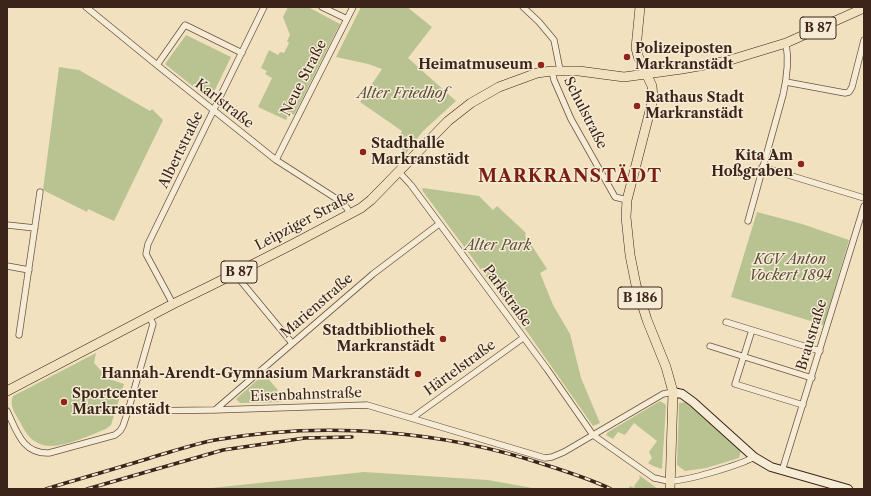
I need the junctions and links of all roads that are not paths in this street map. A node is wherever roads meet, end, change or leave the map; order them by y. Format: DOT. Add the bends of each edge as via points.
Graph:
graph roads {
  1 [pos="86,7"];
  2 [pos="264,7"];
  3 [pos="322,7"];
  4 [pos="353,7"];
  5 [pos="523,7"];
  6 [pos="640,7"];
  7 [pos="864,8"];
  8 [pos="348,19"];
  9 [pos="864,40"];
  10 [pos="786,43"];
  11 [pos="242,53"];
  12 [pos="157,66"];
  13 [pos="556,70"];
  14 [pos="646,74"];
  15 [pos="786,82"];
  16 [pos="214,111"];
  17 [pos="276,160"];
  18 [pos="762,168"];
  19 [pos="399,172"];
  20 [pos="40,192"];
  21 [pos="864,198"];
  22 [pos="627,200"];
  23 [pos="864,206"];
  24 [pos="350,214"];
  25 [pos="748,221"];
  26 [pos="439,224"];
  27 [pos="7,225"];
  28 [pos="35,228"];
  29 [pos="7,266"];
  30 [pos="28,270"];
  31 [pos="235,274"];
  32 [pos="172,304"];
  33 [pos="150,316"];
  34 [pos="726,322"];
  35 [pos="752,330"];
  36 [pos="19,335"];
  37 [pos="523,338"];
  38 [pos="292,343"];
  39 [pos="710,346"];
  40 [pos="820,351"];
  41 [pos="743,356"];
  42 [pos="812,378"];
  43 [pos="7,391"];
  44 [pos="673,392"];
  45 [pos="803,405"];
  46 [pos="214,410"];
  47 [pos="7,411"];
  48 [pos="128,411"];
  49 [pos="412,418"];
  50 [pos="593,435"];
  51 [pos="754,457"];
  52 [pos="782,472"];
  53 [pos="670,485"];
  54 [pos="848,489"];
  1 -- 12 [label="street, Karlstraße"];
  2 -- 11 [label="street, Albertstraße"];
  3 -- 8 [label="street"];
  4 -- 8 [label="street, Neue Straße"];
  5 -- 13 [label="street, Schulstraße" via="554,40"];
  6 -- 14 [label="main road, B 186" via="636,48"];
  7 -- 10 [label="main road, B 87"];
  8 -- 17 [label="street, Neue Straße"];
  9 -- 15 [label="street" via="849,92"];
  10 -- 14 [label="main road, B 87" via="727,61"];
  10 -- 15 [label="street"];
  11 -- 12 [label="street" via="186,25"];
  11 -- 16 [label="street, Albertstraße"];
  12 -- 16 [label="street, Karlstraße"];
  13 -- 14 [label="main road, Leipziger Straße / B 87" via="624,77"];
  13 -- 19 [label="main road, Leipziger Straße / B 87" via="537,72 499,87 471,103 448,121"];
  13 -- 22 [label="street, Schulstraße" via="554,80 571,119 616,197"];
  14 -- 22 [label="main road, B 186" via="652,86 654,99"];
  15 -- 18 [label="street"];
  16 -- 17 [label="street, Karlstraße"];
  16 -- 32 [label="street, Albertstraße" via="146,250"];
  17 -- 24 [label="street, Karlstraße" via="340,201"];
  18 -- 21 [label="street"];
  18 -- 25 [label="street"];
  19 -- 24 [label="main road, Leipziger Straße / B 87" via="371,200"];
  19 -- 26 [label="street, Parkstraße" via="412,185"];
  20 -- 28 [label="street"];
  22 -- 44 [label="main road, B 186" via="630,255 636,285"];
  23 -- 40 [label="street, Braustraße"];
  24 -- 31 [label="main road, Leipziger Straße / B 87"];
  26 -- 37 [label="street, Parkstraße"];
  26 -- 38 [label="street, Marienstraße" via="373,274"];
  27 -- 28 [label="street"];
  28 -- 30 [label="street"];
  29 -- 30 [label="street"];
  30 -- 36 [label="street"];
  31 -- 32 [label="main road, Leipziger Straße / B 87"];
  31 -- 38 [label="street"];
  32 -- 33 [label="main road, Leipziger Straße / B 87"];
  33 -- 43 [label="main road, Leipziger Straße / B 87"];
  33 -- 48 [label="street" via="153,324"];
  34 -- 35 [label="street"];
  35 -- 40 [label="street"];
  35 -- 41 [label="street"];
  37 -- 49 [label="street, Härtelstraße"];
  37 -- 50 [label="street, Parkstraße"];
  38 -- 46 [label="street, Marienstraße"];
  39 -- 41 [label="street"];
  40 -- 42 [label="street, Braustraße"];
  41 -- 42 [label="street"];
  41 -- 45 [label="street" via="735,384"];
  42 -- 45 [label="street, Braustraße"];
  44 -- 50 [label="street, Eisenbahnstraße" via="663,394"];
  44 -- 51 [label="main road" via="682,394 693,402"];
  44 -- 53 [label="main road, B 186"];
  45 -- 52 [label="street, Braustraße"];
  46 -- 48 [label="street, Eisenbahnstraße"];
  46 -- 49 [label="street, Eisenbahnstraße" via="367,405"];
  47 -- 48 [label="street" via="24,444 40,453 49,453 115,434 123,426"];
  49 -- 50 [label="street, Eisenbahnstraße" via="545,458 564,452"];
  50 -- 53 [label="street, Parkstraße" via="654,478"];
  51 -- 52 [label="main road"];
  51 -- 53 [label="street"];
  52 -- 54 [label="main road"];
}
